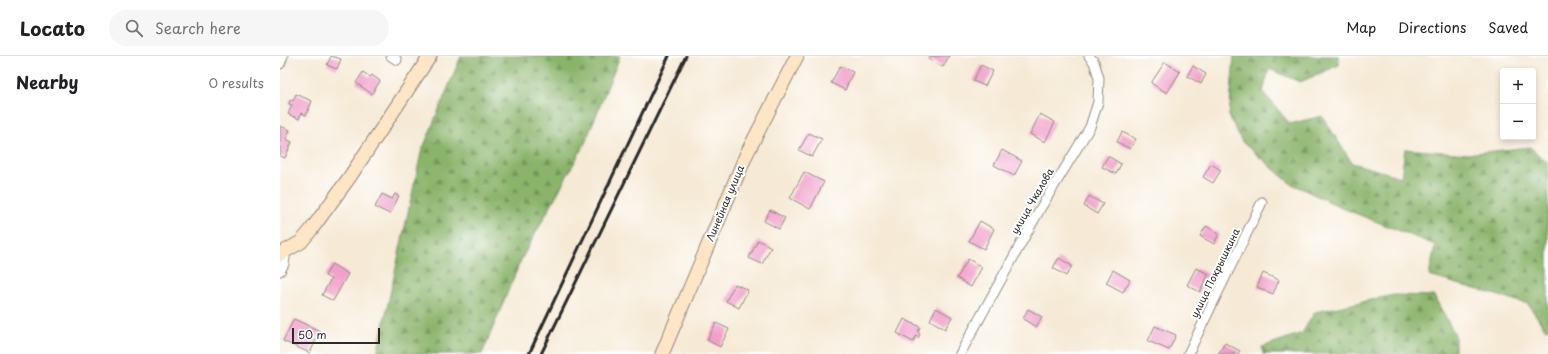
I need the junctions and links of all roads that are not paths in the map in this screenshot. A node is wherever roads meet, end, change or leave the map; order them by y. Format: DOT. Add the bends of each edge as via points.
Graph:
graph roads {
  1 [pos="283,56"];
  2 [pos="430,56"];
  3 [pos="797,56"];
  4 [pos="1089,56"];
  5 [pos="280,64"];
  6 [pos="1262,202"];
  7 [pos="283,252"];
  8 [pos="280,271"];
  9 [pos="662,354"];
  10 [pos="960,354"];
  11 [pos="1188,354"];
  1 -- 5 [label="street"];
  2 -- 7 [label="main road" via="344,185 300,242"];
  3 -- 9 [label="main road, Линейная улица" via="747,153"];
  4 -- 10 [label="street, улица Чкалова" via="1094,62 1099,78 1098,102 1090,127 1040,209"];
  6 -- 11 [label="street, улица Покрышкина"];
  7 -- 8 [label="street" via="284,264"];
}
